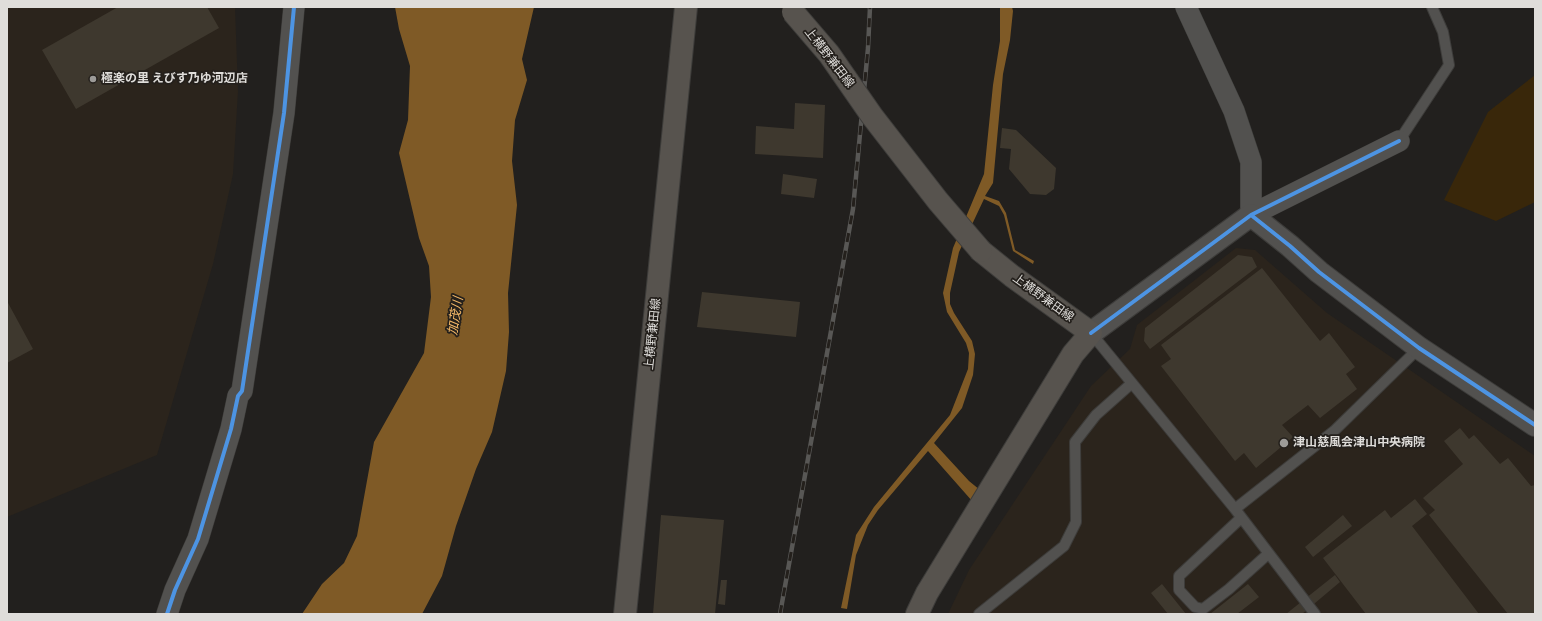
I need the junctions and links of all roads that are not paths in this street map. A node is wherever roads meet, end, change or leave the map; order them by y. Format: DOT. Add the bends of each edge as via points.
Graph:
graph roads {
  1 [pos="294,7"];
  2 [pos="686,7"];
  3 [pos="1186,7"];
  4 [pos="1432,7"];
  5 [pos="790,9"];
  6 [pos="1399,141"];
  7 [pos="1251,215"];
  8 [pos="1091,333"];
  9 [pos="1419,348"];
  10 [pos="1132,384"];
  11 [pos="1535,425"];
  12 [pos="1235,509"];
  13 [pos="1241,518"];
  14 [pos="1268,554"];
  15 [pos="167,614"];
  16 [pos="625,614"];
  17 [pos="917,614"];
  18 [pos="979,614"];
  19 [pos="1315,614"];
  1 -- 15 [label="street" via="284,113 242,391 238,396 232,429 198,539"];
  2 -- 16 [label="main road, 上横野兼田線"];
  3 -- 7 [label="street" via="1234,111 1251,162"];
  4 -- 6 [label="lane" via="1443,32 1449,65"];
  5 -- 8 [label="main road, 上横野兼田線, bridge" via="829,54 872,116 938,201 981,251"];
  6 -- 7 [label="street"];
  7 -- 8 [label="street"];
  7 -- 9 [label="street" via="1319,272"];
  8 -- 10 [label="lane"];
  8 -- 17 [label="main road" via="1073,354 927,593"];
  9 -- 11 [label="street"];
  9 -- 12 [label="lane" via="1334,431"];
  10 -- 12 [label="lane"];
  10 -- 18 [label="lane" via="1096,415 1075,442 1076,522 1064,546"];
  12 -- 13 [label="lane"];
  13 -- 14 [label="lane"];
  13 -- 14 [label="lane" via="1179,576 1179,590 1195,607 1203,609"];
  14 -- 19 [label="lane"];
}
